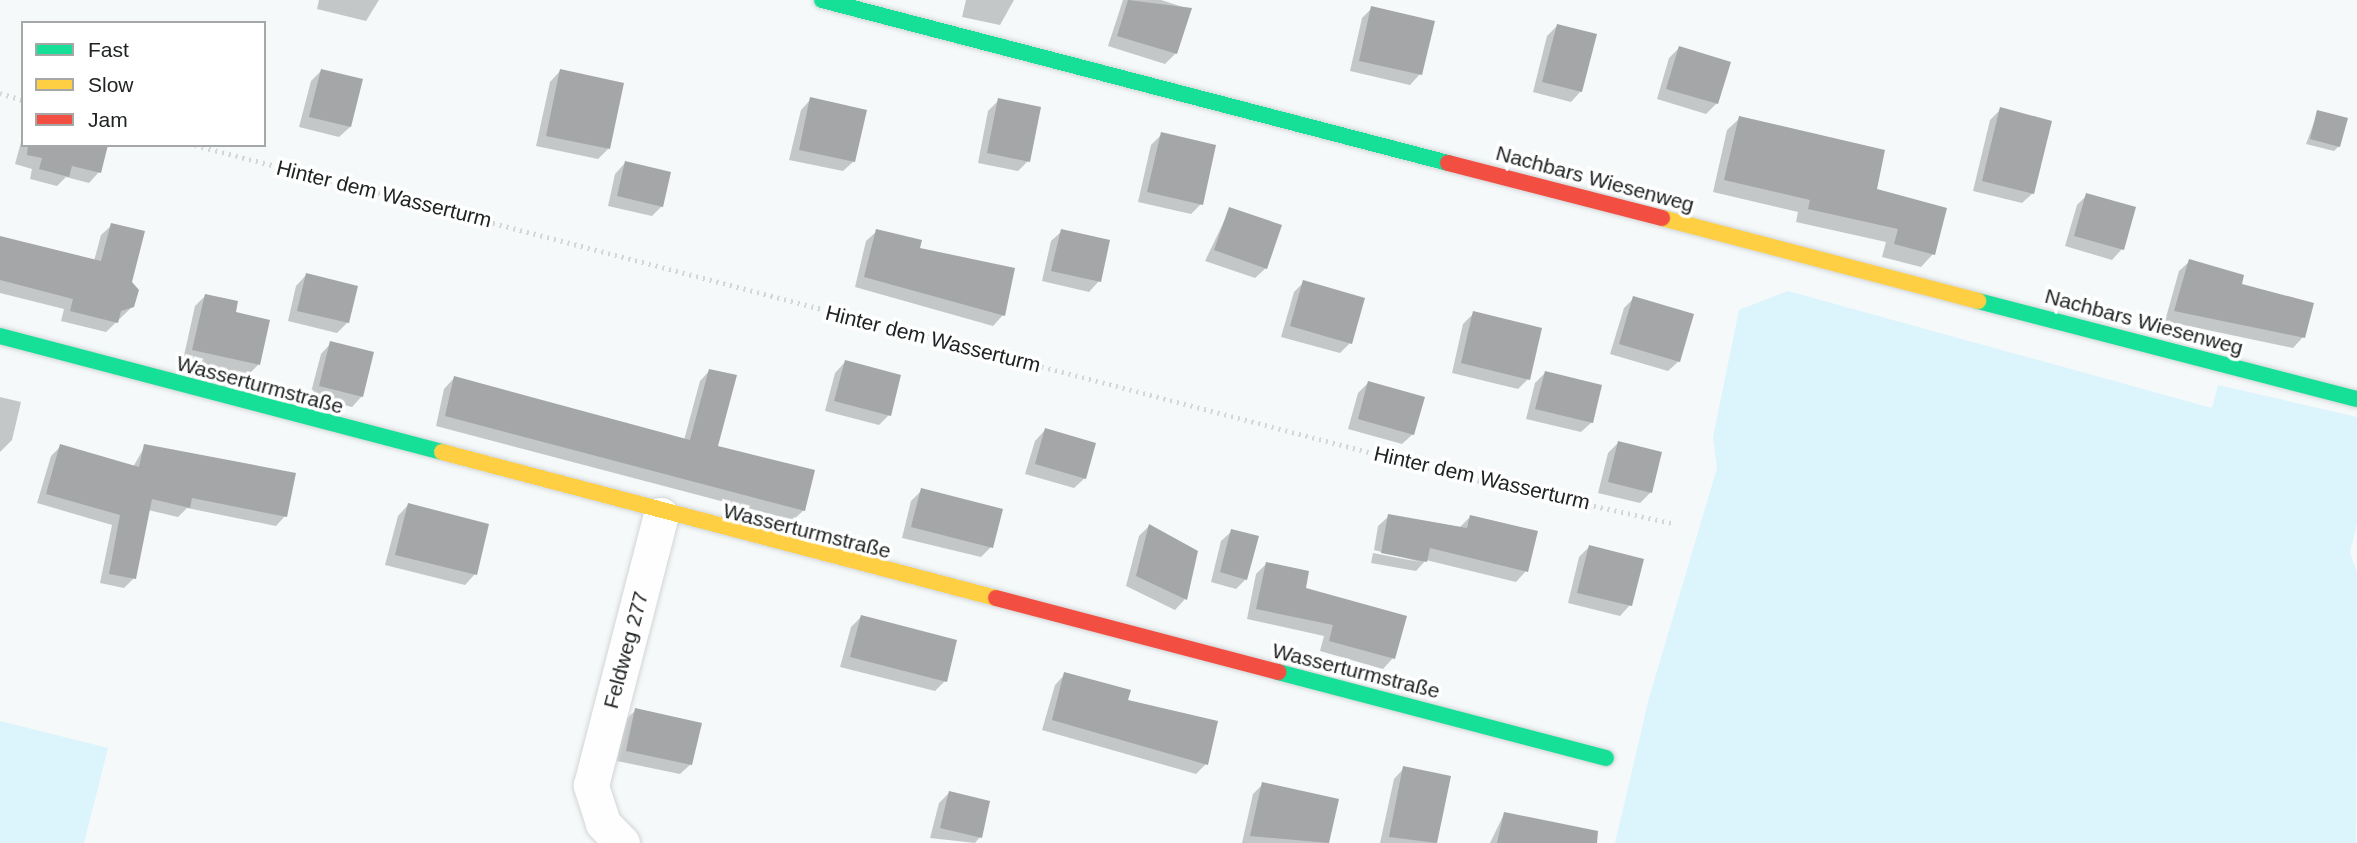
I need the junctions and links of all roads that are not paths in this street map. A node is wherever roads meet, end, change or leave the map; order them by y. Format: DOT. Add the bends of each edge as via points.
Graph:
graph roads {
  1 [pos="822,0"];
  2 [pos="0,336"];
  3 [pos="2357,399"];
  4 [pos="661,515"];
  5 [pos="1606,758"];
  6 [pos="622,843"];
  1 -- 3 [label="street, Nachbars Wiesenweg"];
  2 -- 4 [label="street, Wasserturmstraße"];
  4 -- 5 [label="street, Wasserturmstraße"];
  4 -- 6 [label="street, Feldweg 277" via="591,785 603,823"];
}
